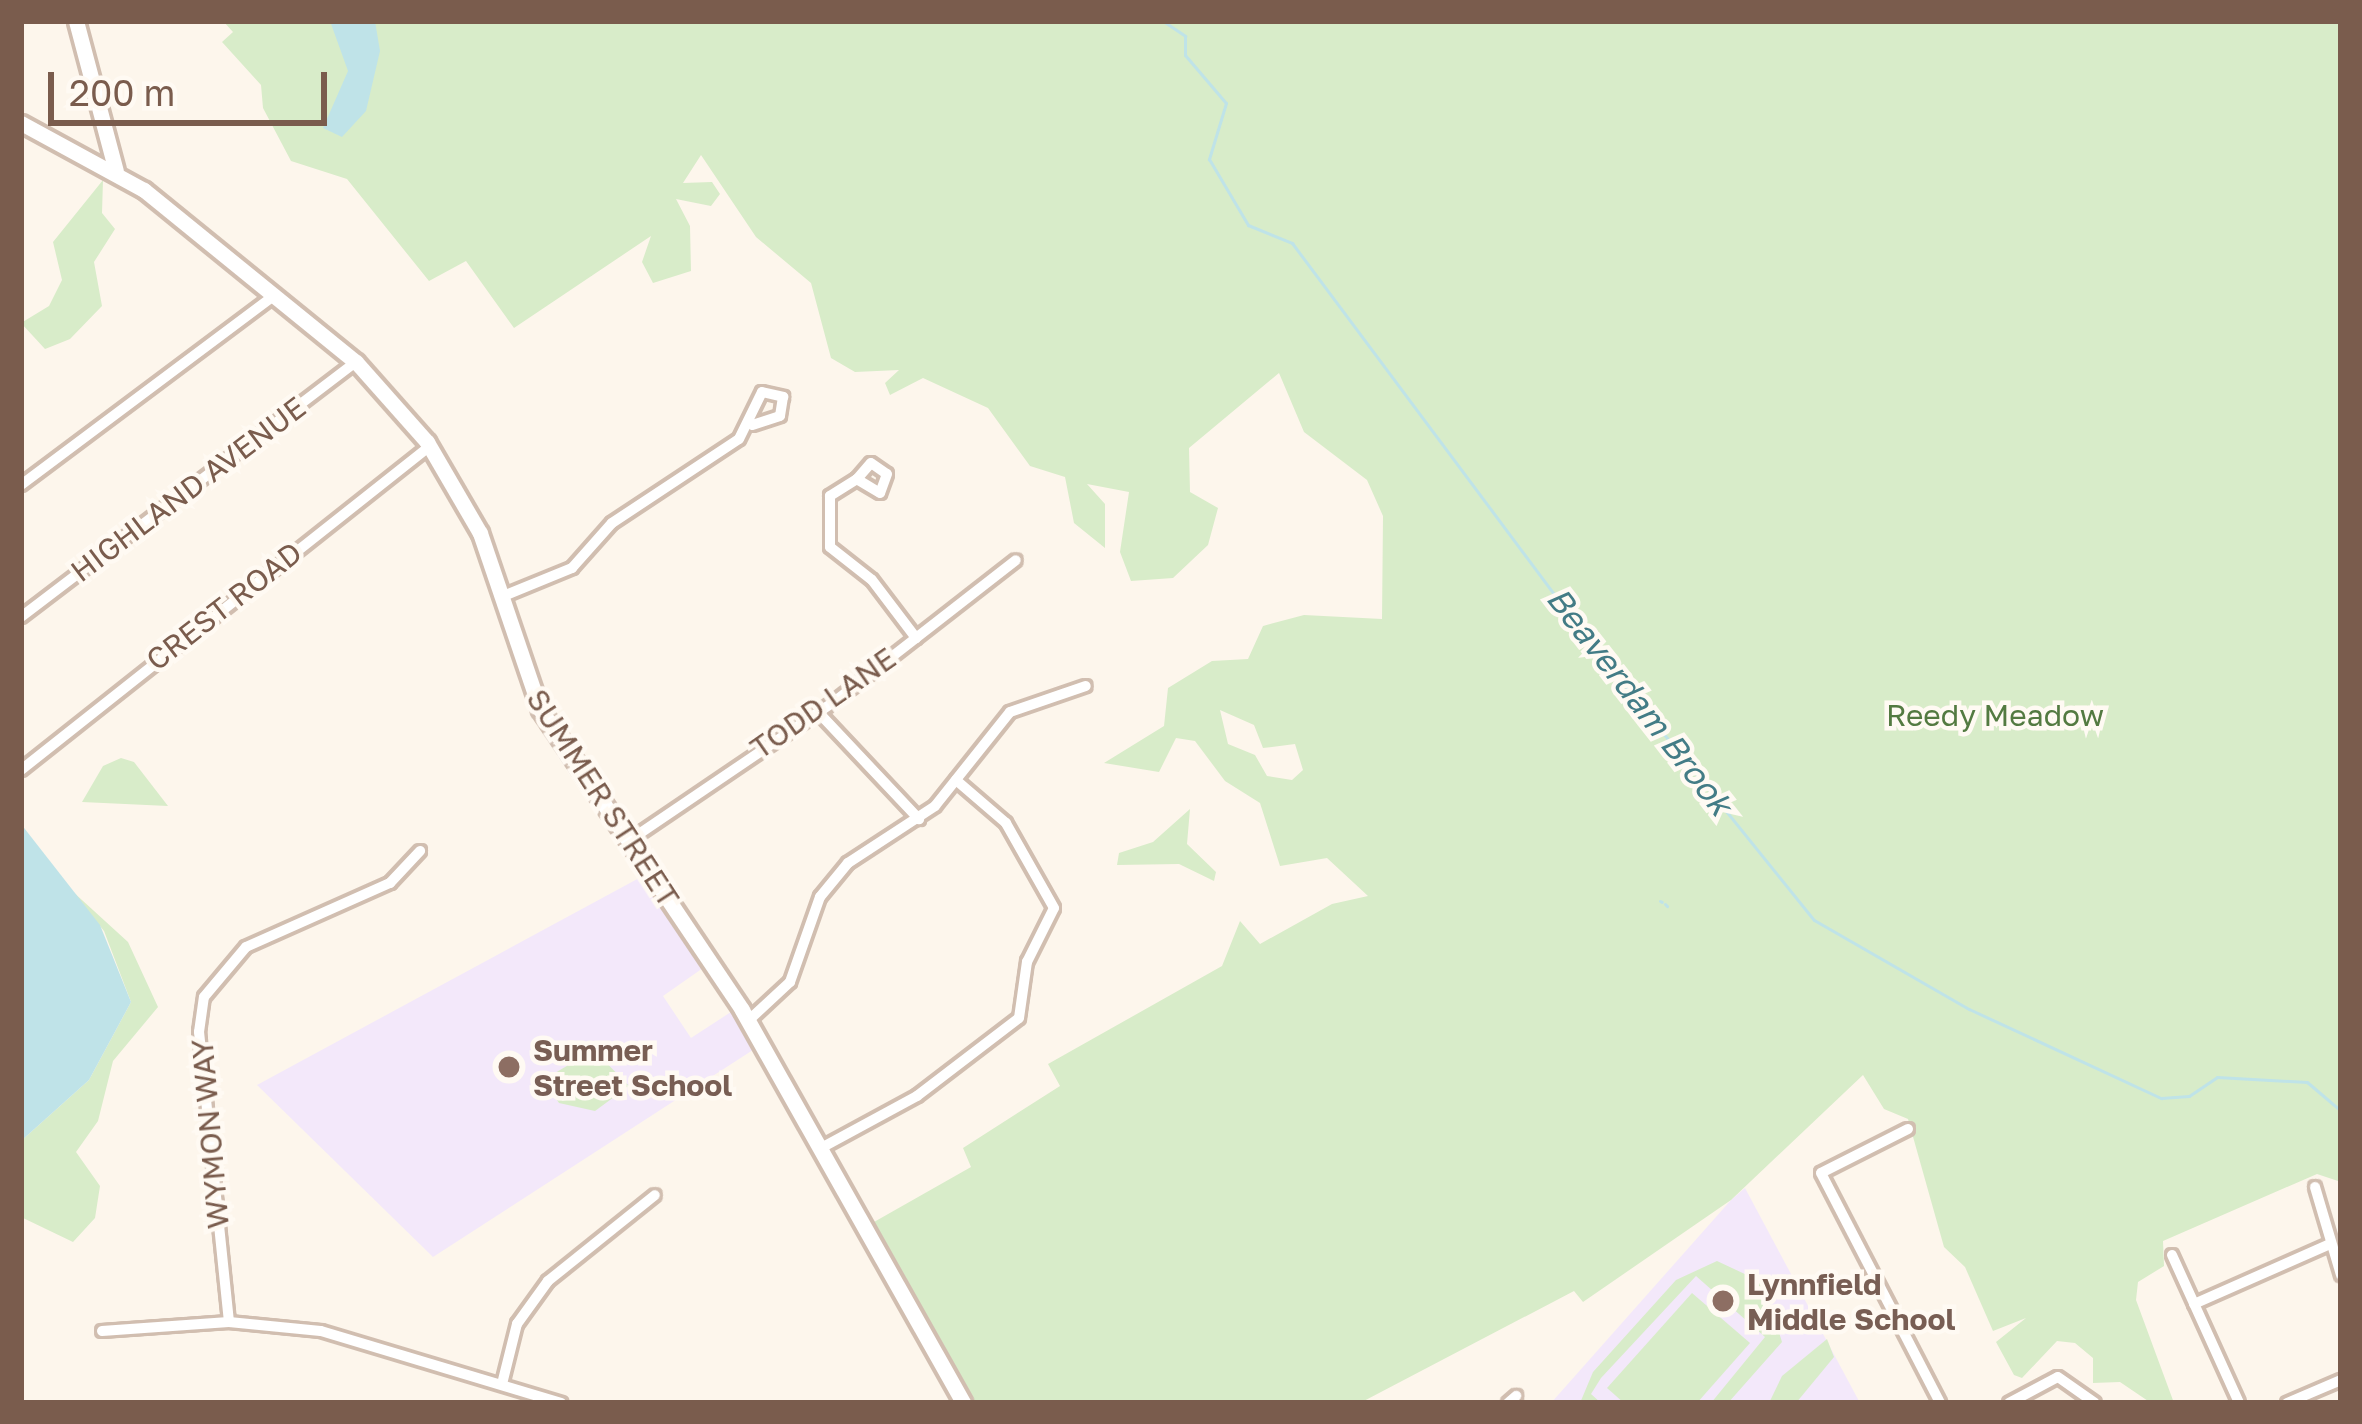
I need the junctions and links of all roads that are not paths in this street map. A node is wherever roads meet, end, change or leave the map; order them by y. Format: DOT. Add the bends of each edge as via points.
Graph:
graph roads {
  1 [pos="76,21"];
  2 [pos="21,124"];
  3 [pos="116,171"];
  4 [pos="275,296"];
  5 [pos="356,362"];
  6 [pos="752,425"];
  7 [pos="430,446"];
  8 [pos="857,479"];
  9 [pos="21,485"];
  10 [pos="1016,560"];
  11 [pos="501,597"];
  12 [pos="21,617"];
  13 [pos="916,638"];
  14 [pos="1086,686"];
  15 [pos="819,712"];
  16 [pos="21,770"];
  17 [pos="956,780"];
  18 [pos="919,819"];
  19 [pos="627,842"];
  20 [pos="420,851"];
  21 [pos="749,1020"];
  22 [pos="1908,1129"];
  23 [pos="823,1147"];
  24 [pos="2315,1187"];
  25 [pos="655,1195"];
  26 [pos="2330,1244"];
  27 [pos="2173,1256"];
  28 [pos="2341,1275"];
  29 [pos="2194,1304"];
  30 [pos="229,1322"];
  31 [pos="102,1331"];
  32 [pos="2341,1381"];
  33 [pos="502,1384"];
  34 [pos="561,1403"];
  35 [pos="963,1403"];
  36 [pos="1940,1403"];
  37 [pos="2008,1403"];
  38 [pos="2096,1403"];
  39 [pos="2239,1403"];
  40 [pos="2287,1403"];
  1 -- 3 [label="main road"];
  2 -- 3 [label="main road, SUMMER STREET"];
  3 -- 4 [label="main road, SUMMER STREET"];
  4 -- 5 [label="main road, SUMMER STREET"];
  4 -- 9 [label="street"];
  5 -- 7 [label="main road, SUMMER STREET"];
  5 -- 12 [label="street, HIGHLAND AVENUE"];
  6 -- 11 [label="street" via="612,523 572,568"];
  7 -- 11 [label="main road, SUMMER STREET" via="475,522"];
  7 -- 16 [label="street, CREST ROAD"];
  8 -- 13 [label="street" via="826,506 830,548 872,580"];
  10 -- 13 [label="street, TODD LANE"];
  11 -- 19 [label="main road, SUMMER STREET" via="540,709"];
  13 -- 15 [label="street, TODD LANE"];
  14 -- 17 [label="street" via="1010,712"];
  15 -- 18 [label="street"];
  15 -- 19 [label="street, TODD LANE"];
  17 -- 18 [label="street"];
  17 -- 23 [label="street" via="1006,823 1054,908 1027,962 1019,1018 917,1096"];
  18 -- 21 [label="street" via="833,879 790,982"];
  19 -- 21 [label="main road, SUMMER STREET"];
  20 -- 30 [label="street, WYMON WAY" via="390,884 247,946 204,997 199,1032"];
  21 -- 23 [label="main road, SUMMER STREET"];
  22 -- 36 [label="street" via="1821,1173"];
  23 -- 35 [label="main road, SUMMER STREET"];
  24 -- 26 [label="street"];
  25 -- 33 [label="street" via="548,1281 518,1324"];
  26 -- 28 [label="street"];
  26 -- 29 [label="street"];
  27 -- 29 [label="street"];
  29 -- 39 [label="street"];
  30 -- 31 [label="street"];
  30 -- 33 [label="street" via="345,1336"];
  32 -- 40 [label="street"];
  33 -- 34 [label="street"];
  37 -- 38 [label="street" via="2058,1377"];
}
